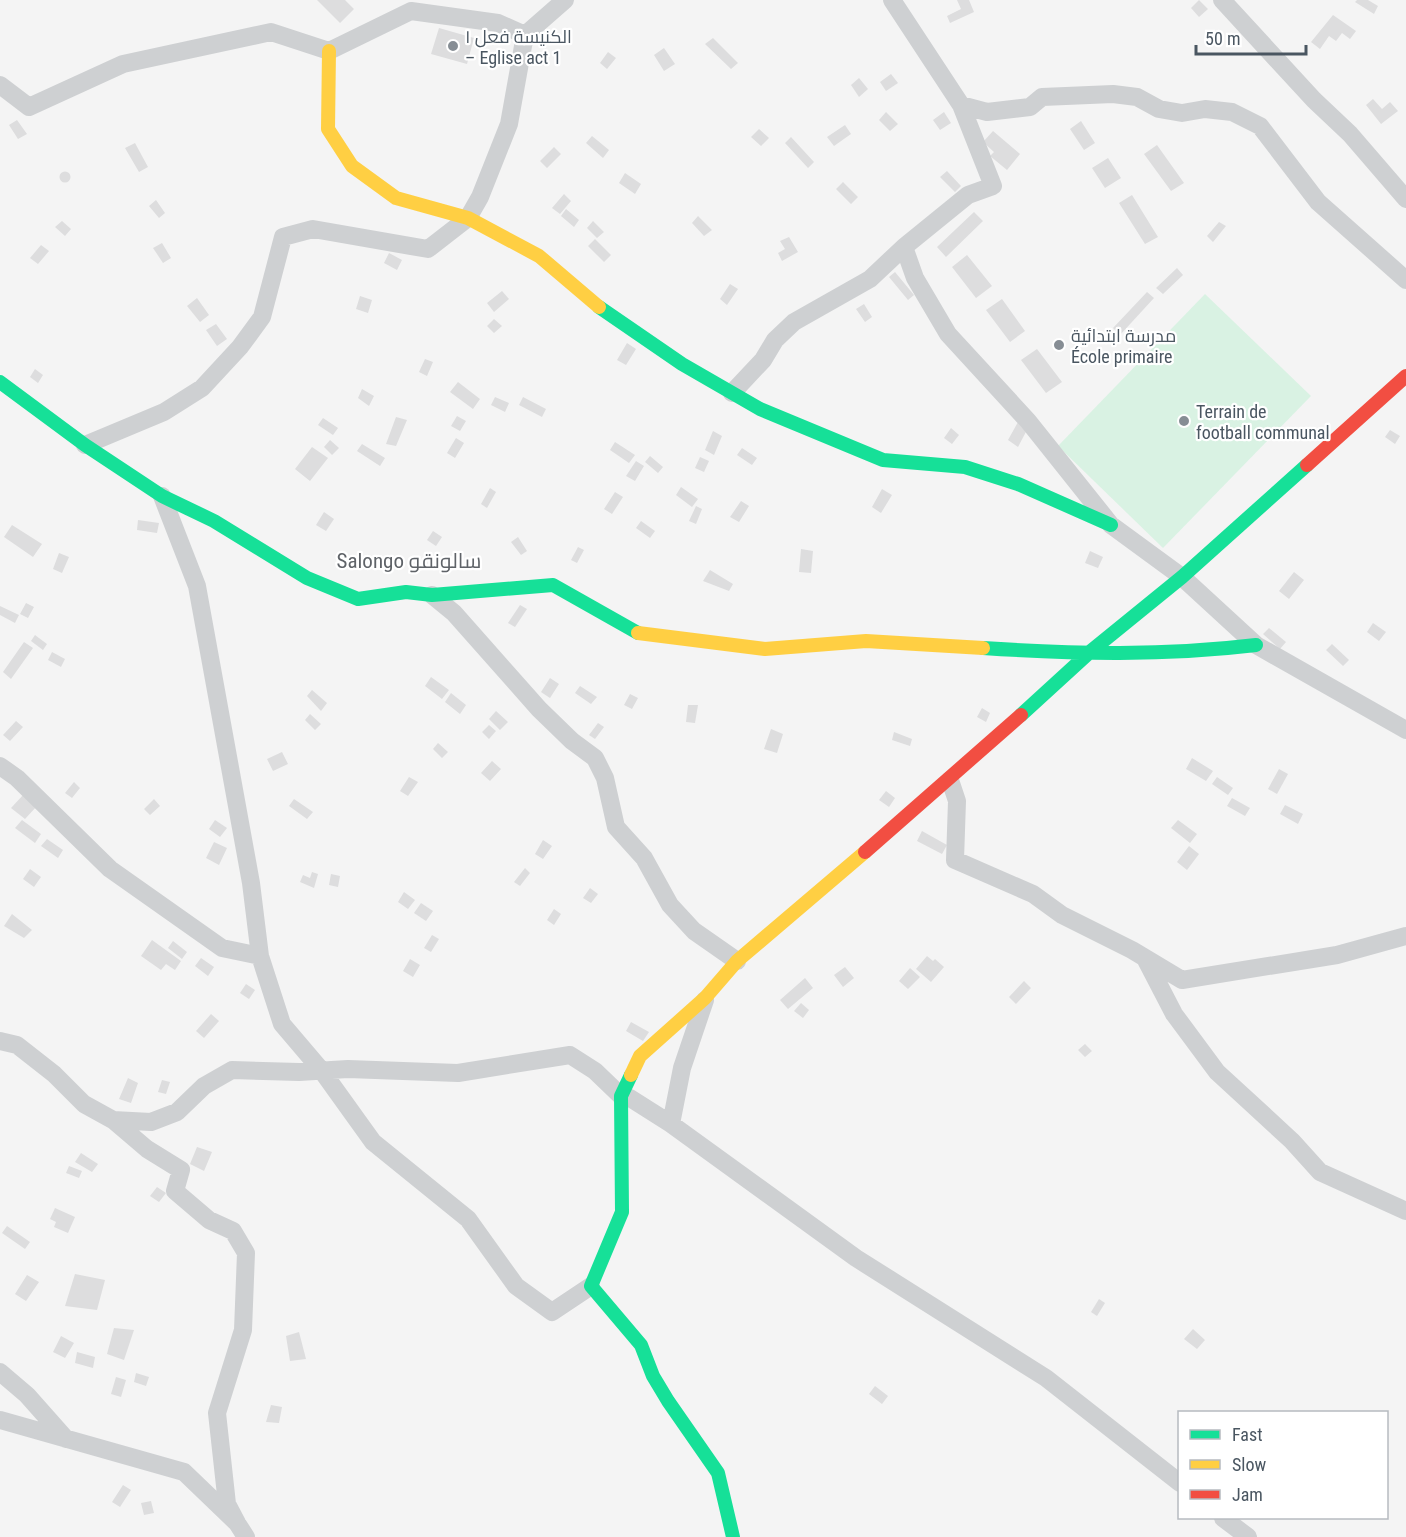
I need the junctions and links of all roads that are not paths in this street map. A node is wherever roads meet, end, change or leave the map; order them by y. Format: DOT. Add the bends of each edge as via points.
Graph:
graph roads {
  1 [pos="565,0"];
  2 [pos="892,0"];
  3 [pos="1221,0"];
  4 [pos="525,35"];
  5 [pos="329,51"];
  6 [pos="0,85"];
  7 [pos="961,105"];
  8 [pos="1406,199"];
  9 [pos="468,218"];
  10 [pos="904,247"];
  11 [pos="1406,280"];
  12 [pos="1406,376"];
  13 [pos="0,382"];
  14 [pos="732,393"];
  15 [pos="85,445"];
  16 [pos="162,496"];
  17 [pos="1111,525"];
  18 [pos="1182,578"];
  19 [pos="432,595"];
  20 [pos="1256,645"];
  21 [pos="1091,651"];
  22 [pos="1406,730"];
  23 [pos="0,766"];
  24 [pos="950,780"];
  25 [pos="1406,936"];
  26 [pos="260,956"];
  27 [pos="1145,959"];
  28 [pos="737,962"];
  29 [pos="705,998"];
  30 [pos="0,1041"];
  31 [pos="322,1071"];
  32 [pos="621,1096"];
  33 [pos="113,1120"];
  34 [pos="671,1124"];
  35 [pos="1406,1211"];
  36 [pos="591,1286"];
  37 [pos="0,1372"];
  38 [pos="0,1420"];
  39 [pos="66,1439"];
  40 [pos="1178,1482"];
  41 [pos="1224,1519"];
  42 [pos="241,1530"];
  43 [pos="733,1537"];
  44 [pos="1248,1537"];
  1 -- 4 [label="street"];
  2 -- 7 [label="street"];
  3 -- 8 [label="street" via="1350,134"];
  4 -- 5 [label="street" via="498,23 411,11"];
  4 -- 9 [label="street" via="509,124"];
  5 -- 6 [label="street" via="271,32 123,64 29,106"];
  5 -- 9 [label="street" via="328,129 352,166 396,198"];
  7 -- 10 [label="street" via="993,186 968,195"];
  7 -- 11 [label="street" via="987,112 1030,107 1042,97 1113,94 1137,97 1159,109 1182,113 1205,109 1232,112 1260,126 1318,202"];
  9 -- 14 [label="street" via="539,256 598,306"];
  9 -- 15 [label="street" via="428,249 313,229 283,237 262,317 225,364 202,388 164,411"];
  10 -- 14 [label="street" via="870,279 794,322"];
  10 -- 17 [label="street" via="915,278 948,334 1028,421"];
  12 -- 18 [label="street"];
  13 -- 15 [label="street"];
  14 -- 17 [label="street" via="760,409 883,460 965,467 1018,483"];
  15 -- 16 [label="street"];
  16 -- 19 [label="street" via="214,521 307,578 358,599 406,592"];
  16 -- 26 [label="street" via="197,586 251,883"];
  17 -- 18 [label="street"];
  18 -- 20 [label="street"];
  18 -- 21 [label="street"];
  19 -- 21 [label="street" via="553,585 641,635 765,649 866,641"];
  19 -- 28 [label="street" via="454,613 539,709 595,758 605,778 616,827 644,858 670,905 694,931"];
  20 -- 21 [label="street" via="1193,653"];
  20 -- 22 [label="street"];
  21 -- 24 [label="street"];
  23 -- 26 [label="street" via="110,869 222,948"];
  24 -- 27 [label="street" via="957,801 954,860 1033,894 1062,915"];
  24 -- 28 [label="street"];
  25 -- 27 [label="street" via="1337,955 1182,980"];
  26 -- 31 [label="street" via="282,1024"];
  27 -- 35 [label="street" via="1174,1014 1217,1072 1320,1172"];
  28 -- 29 [label="street"];
  29 -- 32 [label="street" via="640,1056"];
  29 -- 34 [label="street" via="682,1068"];
  30 -- 33 [label="street" via="17,1045 84,1104"];
  31 -- 32 [label="street" via="458,1073 570,1055 595,1071"];
  31 -- 33 [label="street" via="232,1070 204,1086 177,1112 150,1122"];
  31 -- 36 [label="street" via="373,1142 468,1220 516,1286 552,1312"];
  32 -- 34 [label="street"];
  32 -- 36 [label="street" via="622,1212"];
  33 -- 42 [label="street" via="147,1149 181,1170 175,1191 209,1220 232,1231 246,1253 243,1330 217,1413 227,1504"];
  34 -- 40 [label="street" via="856,1258 1046,1378"];
  36 -- 43 [label="street" via="641,1345 668,1401 718,1473"];
  37 -- 39 [label="street" via="27,1395"];
  38 -- 39 [label="street"];
  39 -- 42 [label="street" via="184,1472"];
  41 -- 44 [label="street"];
}
